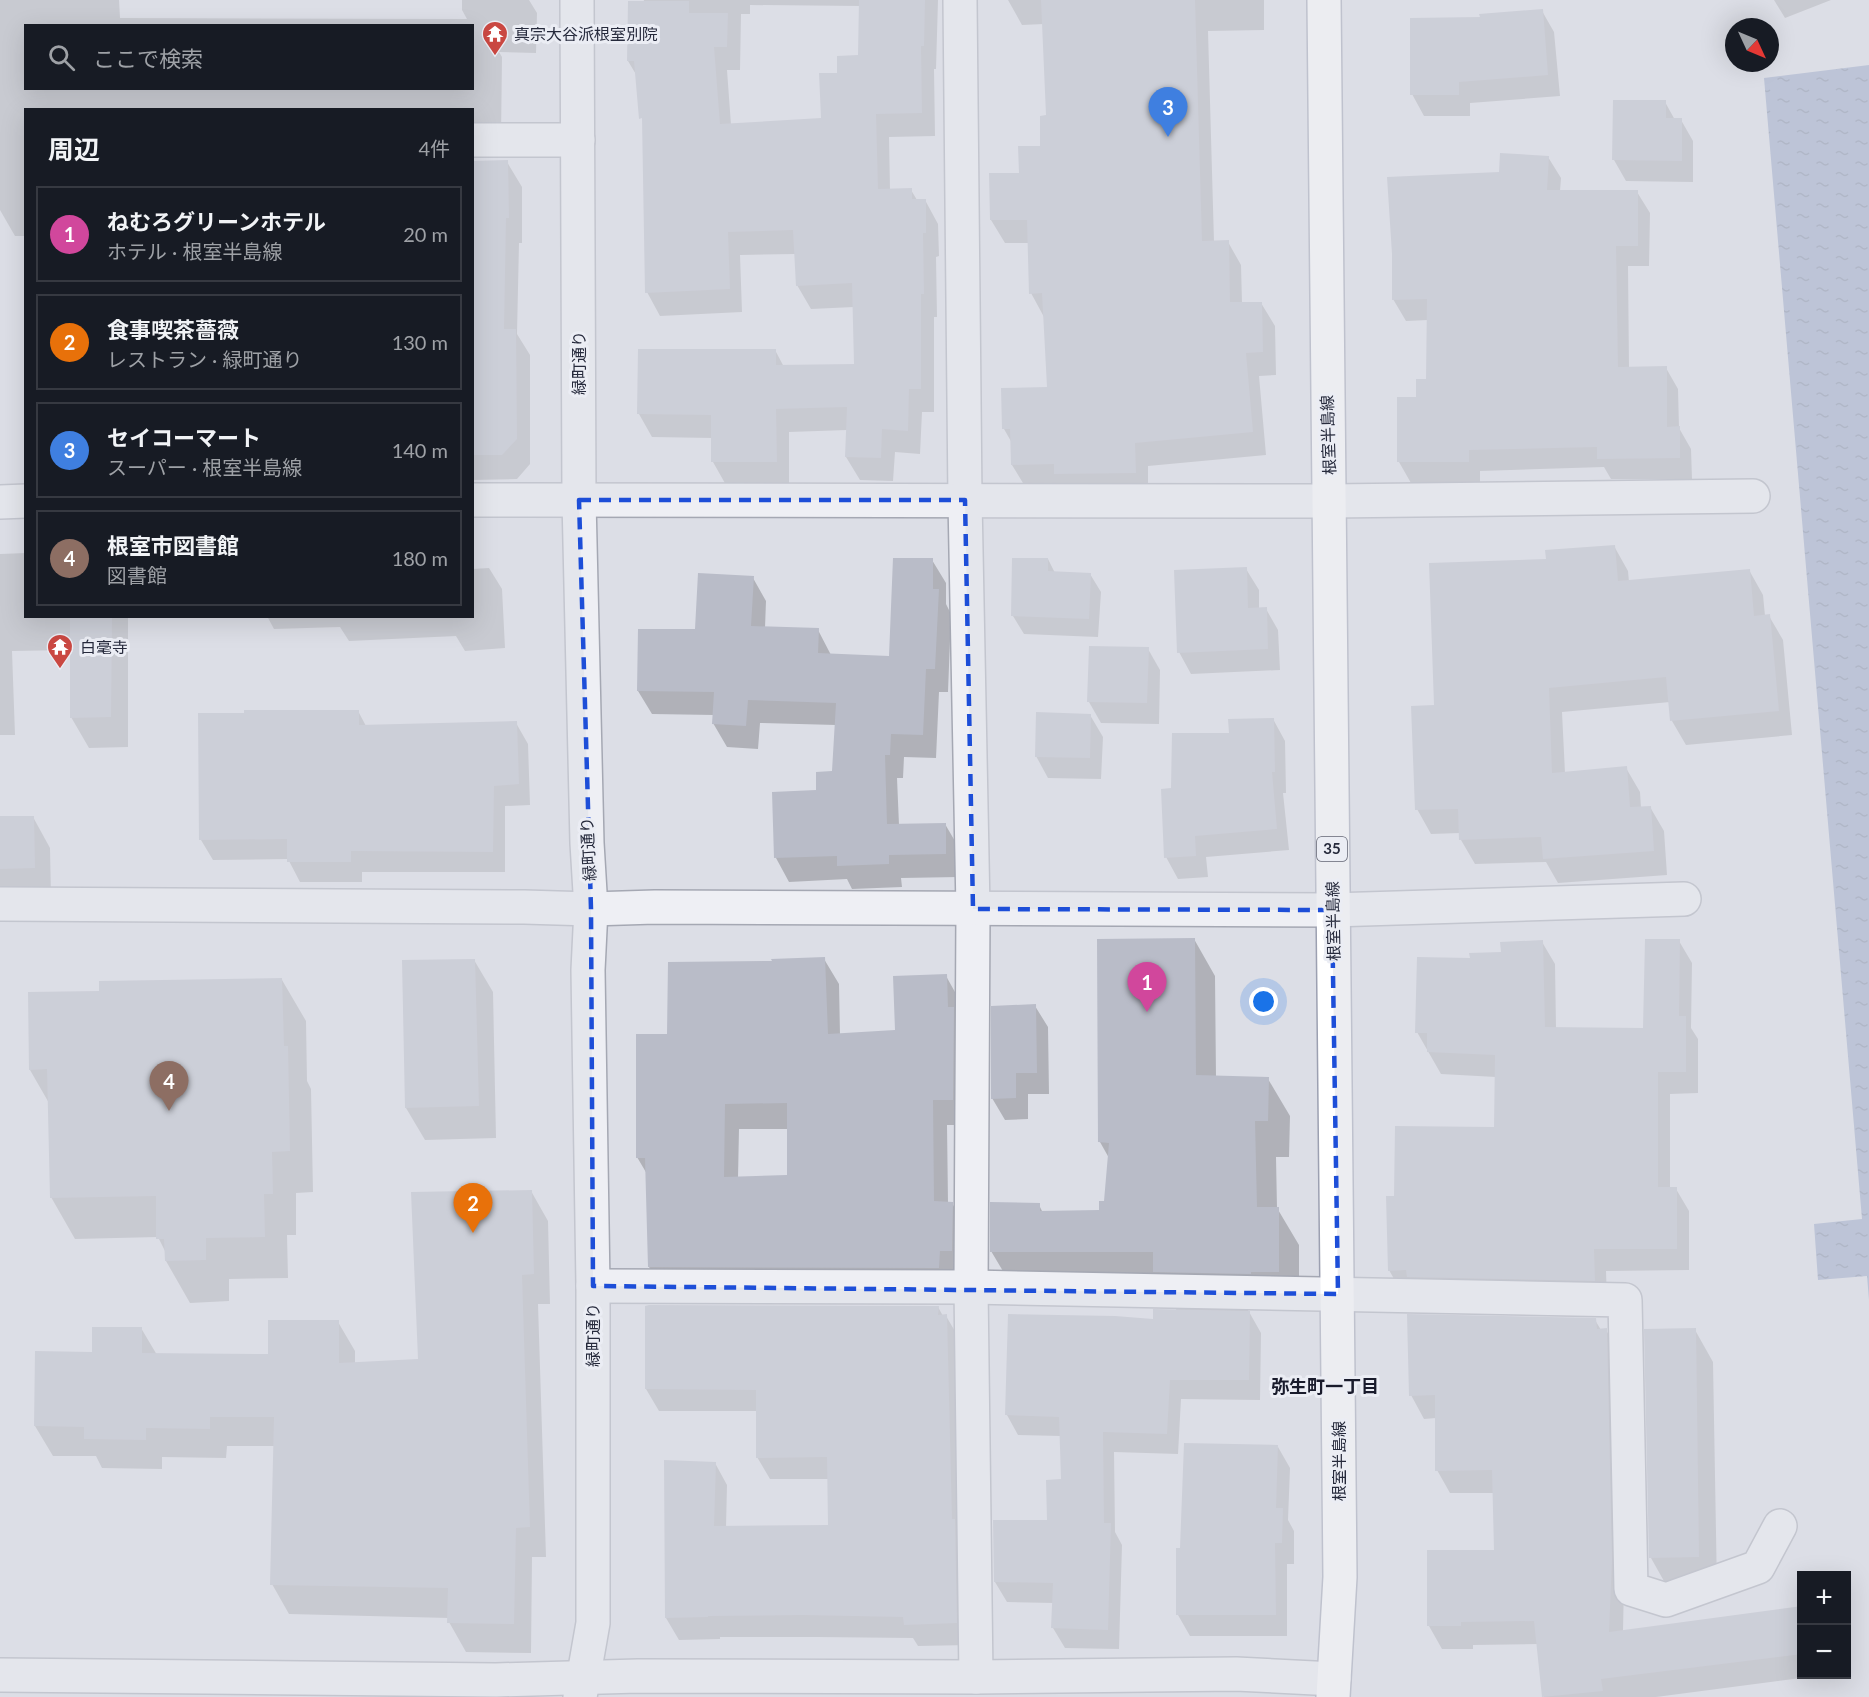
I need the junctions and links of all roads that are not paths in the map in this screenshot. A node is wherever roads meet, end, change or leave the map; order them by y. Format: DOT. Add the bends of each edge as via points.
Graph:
graph roads {
  1 [pos="577,0"];
  2 [pos="960,0"];
  3 [pos="1324,0"];
  4 [pos="474,140"];
  5 [pos="578,140"];
  6 [pos="1753,496"];
  7 [pos="474,500"];
  8 [pos="579,500"];
  9 [pos="965,500"];
  10 [pos="24,501"];
  11 [pos="1330,501"];
  12 [pos="0,502"];
  13 [pos="1684,899"];
  14 [pos="0,904"];
  15 [pos="591,909"];
  16 [pos="973,909"];
  17 [pos="1332,910"];
  18 [pos="593,1286"];
  19 [pos="971,1287"];
  20 [pos="1338,1294"];
  21 [pos="1780,1526"];
  22 [pos="0,1675"];
  23 [pos="976,1677"];
  24 [pos="175,1687"];
  25 [pos="582,1688"];
  26 [pos="1334,1688"];
  1 -- 5 [label="street, 緑町通り"];
  2 -- 9 [label="street"];
  3 -- 11 [label="main road, 根室半島線 / 35"];
  4 -- 5 [label="street"];
  5 -- 8 [label="street, 緑町通り"];
  6 -- 11 [label="street"];
  7 -- 8 [label="street"];
  8 -- 9 [label="street"];
  8 -- 15 [label="street, 緑町通り" via="586,843"];
  9 -- 11 [label="street"];
  9 -- 16 [label="street"];
  10 -- 12 [label="street"];
  11 -- 17 [label="main road, 根室半島線 / 35"];
  13 -- 17 [label="street"];
  14 -- 15 [label="street"];
  15 -- 16 [label="street"];
  15 -- 18 [label="street, 緑町通り" via="588,970"];
  16 -- 17 [label="street"];
  16 -- 19 [label="street"];
  17 -- 20 [label="main road, 根室半島線 / 35"];
  18 -- 19 [label="street"];
  18 -- 25 [label="street, 緑町通り" via="593,1623"];
  19 -- 20 [label="street"];
  19 -- 23 [label="street"];
  20 -- 21 [label="street" via="1625,1300 1631,1590 1666,1600 1758,1568"];
  20 -- 26 [label="main road, 根室半島線 / 35" via="1340,1577"];
  22 -- 24 [label="street"];
  23 -- 25 [label="street" via="638,1676"];
  23 -- 26 [label="street" via="1236,1674"];
  24 -- 25 [label="street" via="496,1680"];
}
